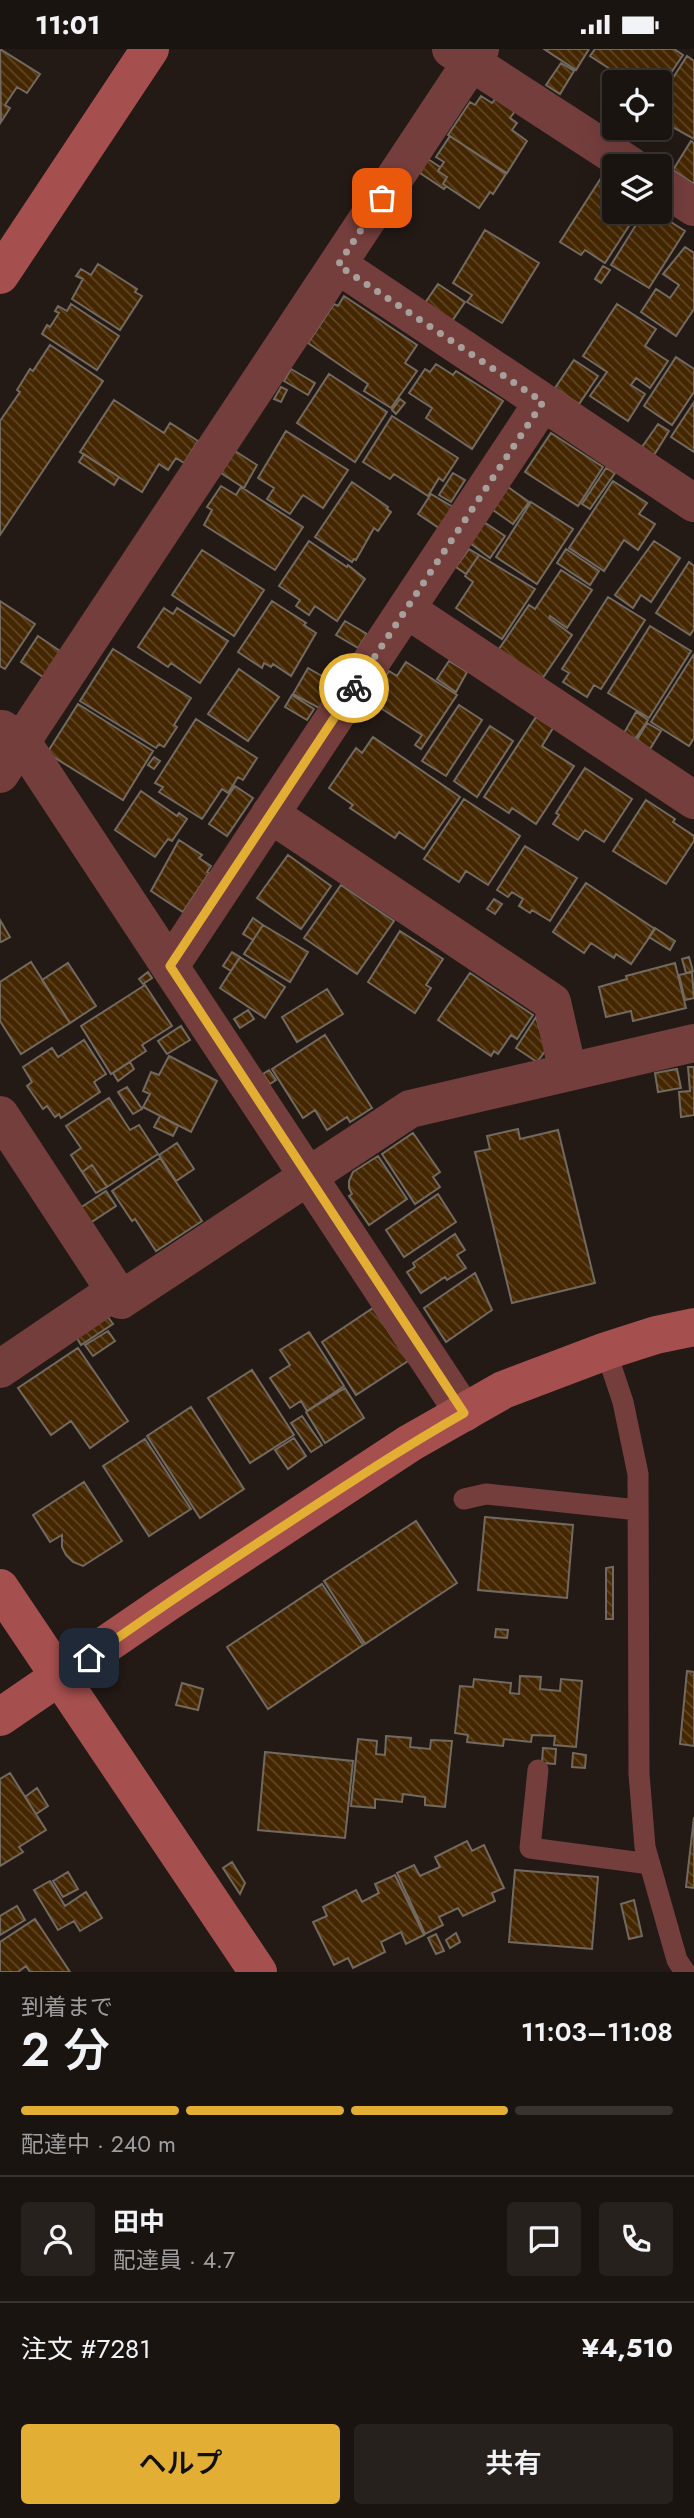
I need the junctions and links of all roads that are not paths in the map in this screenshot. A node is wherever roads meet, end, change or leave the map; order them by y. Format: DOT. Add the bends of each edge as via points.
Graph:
graph roads {
  1 [pos="150,49"];
  2 [pos="467,53"];
  3 [pos="614,154"];
  4 [pos="672,193"];
  5 [pos="694,207"];
  6 [pos="338,265"];
  7 [pos="0,275"];
  8 [pos="543,402"];
  9 [pos="694,503"];
  10 [pos="406,610"];
  11 [pos="11,734"];
  12 [pos="0,774"];
  13 [pos="694,800"];
  14 [pos="270,814"];
  15 [pos="170,966"];
  16 [pos="694,1042"];
  17 [pos="568,1072"];
  18 [pos="0,1115"];
  19 [pos="309,1177"];
  20 [pos="115,1291"];
  21 [pos="694,1327"];
  22 [pos="606,1351"];
  23 [pos="0,1369"];
  24 [pos="464,1413"];
  25 [pos="464,1499"];
  26 [pos="638,1510"];
  27 [pos="0,1588"];
  28 [pos="60,1677"];
  29 [pos="0,1717"];
  30 [pos="538,1770"];
  31 [pos="650,1864"];
  32 [pos="258,1972"];
  33 [pos="685,1972"];
  1 -- 7 [label="street"];
  2 -- 3 [label="street"];
  2 -- 6 [label="street"];
  4 -- 5 [label="street"];
  6 -- 8 [label="street"];
  6 -- 11 [label="street"];
  8 -- 9 [label="street"];
  8 -- 10 [label="street"];
  10 -- 13 [label="street"];
  10 -- 14 [label="street"];
  11 -- 12 [label="street"];
  11 -- 15 [label="street"];
  14 -- 15 [label="street"];
  14 -- 17 [label="street" via="552,1002"];
  15 -- 19 [label="street"];
  16 -- 17 [label="street"];
  17 -- 19 [label="street" via="410,1109"];
  18 -- 20 [label="street"];
  19 -- 20 [label="street" via="121,1300"];
  19 -- 24 [label="street"];
  20 -- 23 [label="street"];
  21 -- 22 [label="street"];
  22 -- 24 [label="street" via="503,1390"];
  22 -- 26 [label="lane" via="636,1462"];
  24 -- 28 [label="street" via="410,1443"];
  25 -- 26 [label="lane" via="485,1494"];
  26 -- 31 [label="lane" via="639,1774"];
  27 -- 28 [label="street"];
  28 -- 29 [label="street"];
  28 -- 32 [label="street"];
  30 -- 31 [label="lane" via="530,1848"];
  31 -- 33 [label="lane" via="677,1960"];
}
